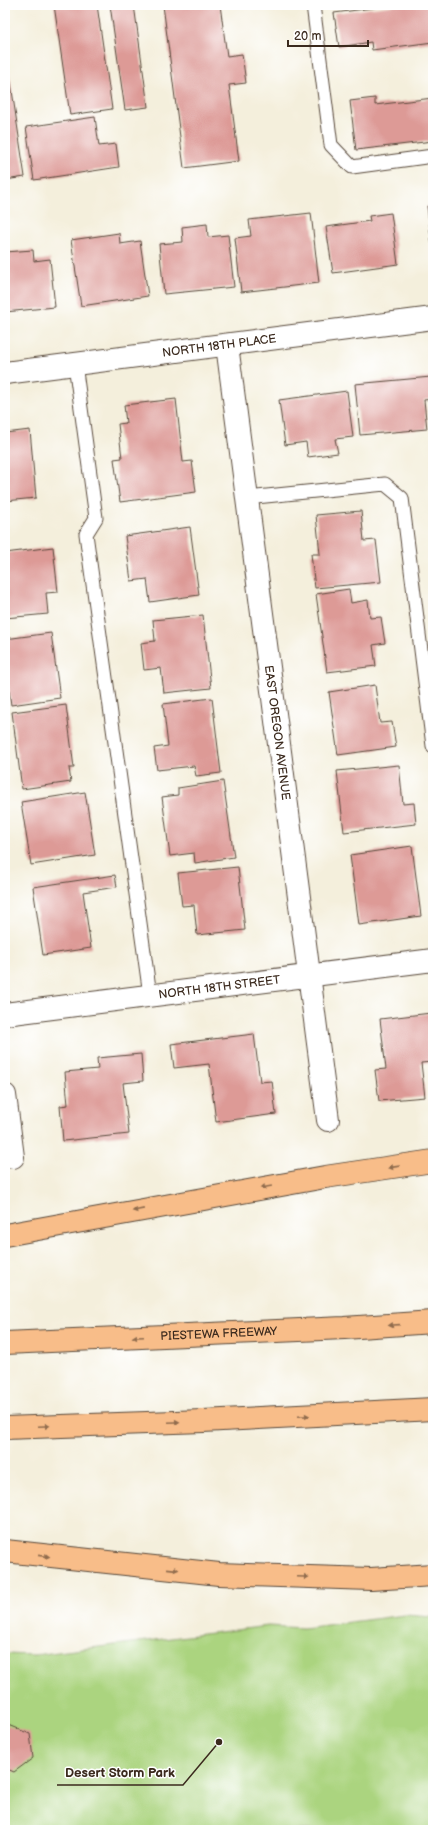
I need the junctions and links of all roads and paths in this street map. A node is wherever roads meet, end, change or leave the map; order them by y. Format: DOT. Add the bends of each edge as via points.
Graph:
graph roads {
  1 [pos="313,5"];
  2 [pos="433,156"];
  3 [pos="433,318"];
  4 [pos="227,345"];
  5 [pos="75,364"];
  6 [pos="5,374"];
  7 [pos="247,498"];
  8 [pos="433,746"];
  9 [pos="433,960"];
  10 [pos="310,975"];
  11 [pos="150,995"];
  12 [pos="5,1014"];
  13 [pos="5,1095"];
  14 [pos="328,1120"];
  15 [pos="13,1157"];
  16 [pos="433,1161"];
  17 [pos="5,1235"];
  18 [pos="433,1322"];
  19 [pos="5,1343"];
  20 [pos="433,1409"];
  21 [pos="5,1428"];
  22 [pos="5,1551"];
  23 [pos="433,1575"];
  1 -- 2 [label="lane" via="330,146 352,167"];
  3 -- 4 [label="street, NORTH 18TH PLACE"];
  4 -- 5 [label="street, NORTH 18TH PLACE"];
  4 -- 7 [label="street, EAST OREGON AVENUE"];
  5 -- 6 [label="street, NORTH 18TH PLACE"];
  5 -- 11 [label="lane" via="96,518 86,534"];
  7 -- 8 [label="lane" via="385,484 402,498"];
  7 -- 10 [label="street, EAST OREGON AVENUE"];
  9 -- 10 [label="street, NORTH 18TH STREET"];
  10 -- 11 [label="street, NORTH 18TH STREET"];
  10 -- 14 [label="street, EAST OREGON AVENUE"];
  11 -- 12 [label="street, NORTH 18TH STREET"];
  13 -- 15 [label="street"];
  16 -- 17 [label="highway, one-way" via="309,1180"];
  18 -- 19 [label="highway, PIESTEWA FREEWAY, one-way"];
  21 -- 20 [label="highway, one-way"];
  22 -- 23 [label="highway, one-way" via="219,1574 371,1579"];
}
